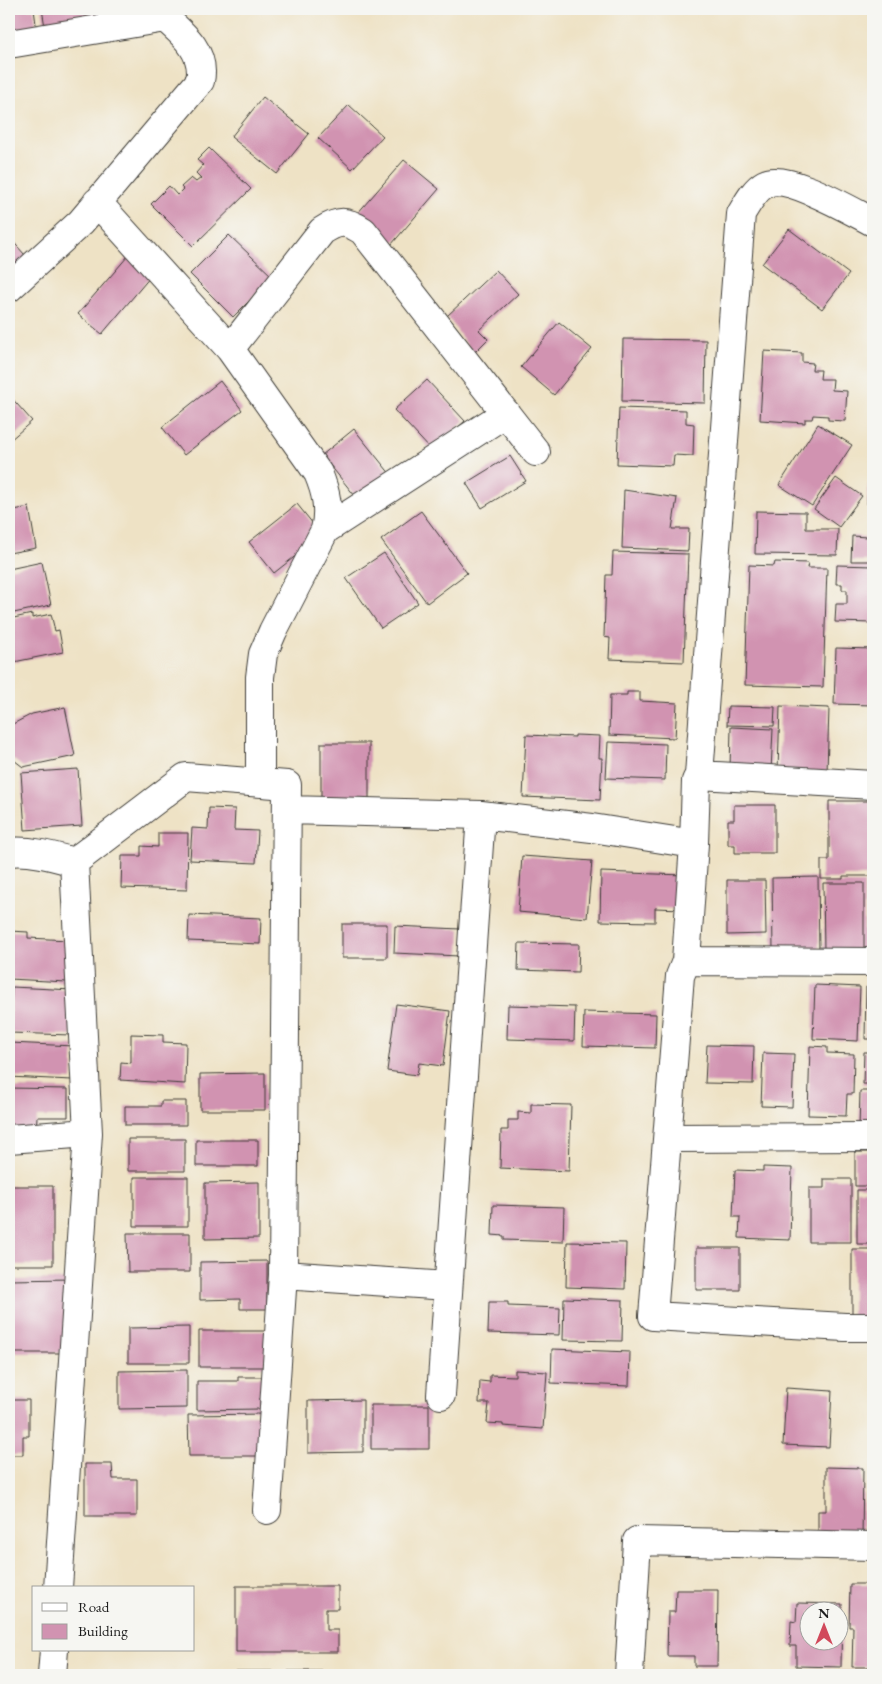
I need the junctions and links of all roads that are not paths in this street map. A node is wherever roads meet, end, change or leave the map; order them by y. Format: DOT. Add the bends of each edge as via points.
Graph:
graph roads {
  1 [pos="160,14"];
  2 [pos="9,44"];
  3 [pos="97,202"];
  4 [pos="873,222"];
  5 [pos="9,288"];
  6 [pos="230,349"];
  7 [pos="506,413"];
  8 [pos="536,452"];
  9 [pos="325,530"];
  10 [pos="699,775"];
  11 [pos="260,783"];
  12 [pos="873,785"];
  13 [pos="288,810"];
  14 [pos="481,814"];
  15 [pos="694,844"];
  16 [pos="9,852"];
  17 [pos="74,862"];
  18 [pos="686,961"];
  19 [pos="873,962"];
  20 [pos="88,1133"];
  21 [pos="873,1137"];
  22 [pos="668,1138"];
  23 [pos="9,1139"];
  24 [pos="283,1276"];
  25 [pos="448,1286"];
  26 [pos="873,1327"];
  27 [pos="441,1395"];
  28 [pos="267,1510"];
  29 [pos="873,1546"];
  30 [pos="58,1586"];
  31 [pos="54,1652"];
  32 [pos="52,1675"];
  33 [pos="629,1675"];
  1 -- 2 [label="street"];
  1 -- 3 [label="street" via="179,29 197,52 201,66 200,81"];
  3 -- 5 [label="street" via="81,222"];
  3 -- 6 [label="street"];
  4 -- 10 [label="street" via="816,193 779,181 765,183 741,214"];
  6 -- 7 [label="street" via="322,231 344,222 353,224 363,231"];
  6 -- 9 [label="street" via="318,473 326,493 328,514"];
  7 -- 8 [label="street"];
  7 -- 9 [label="street"];
  9 -- 11 [label="street" via="263,654"];
  10 -- 12 [label="street"];
  10 -- 15 [label="street" via="696,781"];
  11 -- 13 [label="street" via="287,785"];
  11 -- 17 [label="street" via="186,777"];
  13 -- 14 [label="street"];
  13 -- 24 [label="street"];
  14 -- 15 [label="street"];
  14 -- 25 [label="street"];
  15 -- 18 [label="street"];
  16 -- 17 [label="street" via="34,852"];
  17 -- 20 [label="street"];
  18 -- 19 [label="street"];
  18 -- 22 [label="street" via="680,976"];
  20 -- 23 [label="street"];
  20 -- 30 [label="street"];
  21 -- 22 [label="street"];
  22 -- 26 [label="street" via="653,1316"];
  24 -- 25 [label="street"];
  24 -- 28 [label="street"];
  25 -- 27 [label="street"];
  29 -- 33 [label="street" via="637,1541"];
  31 -- 32 [label="street"];
}
